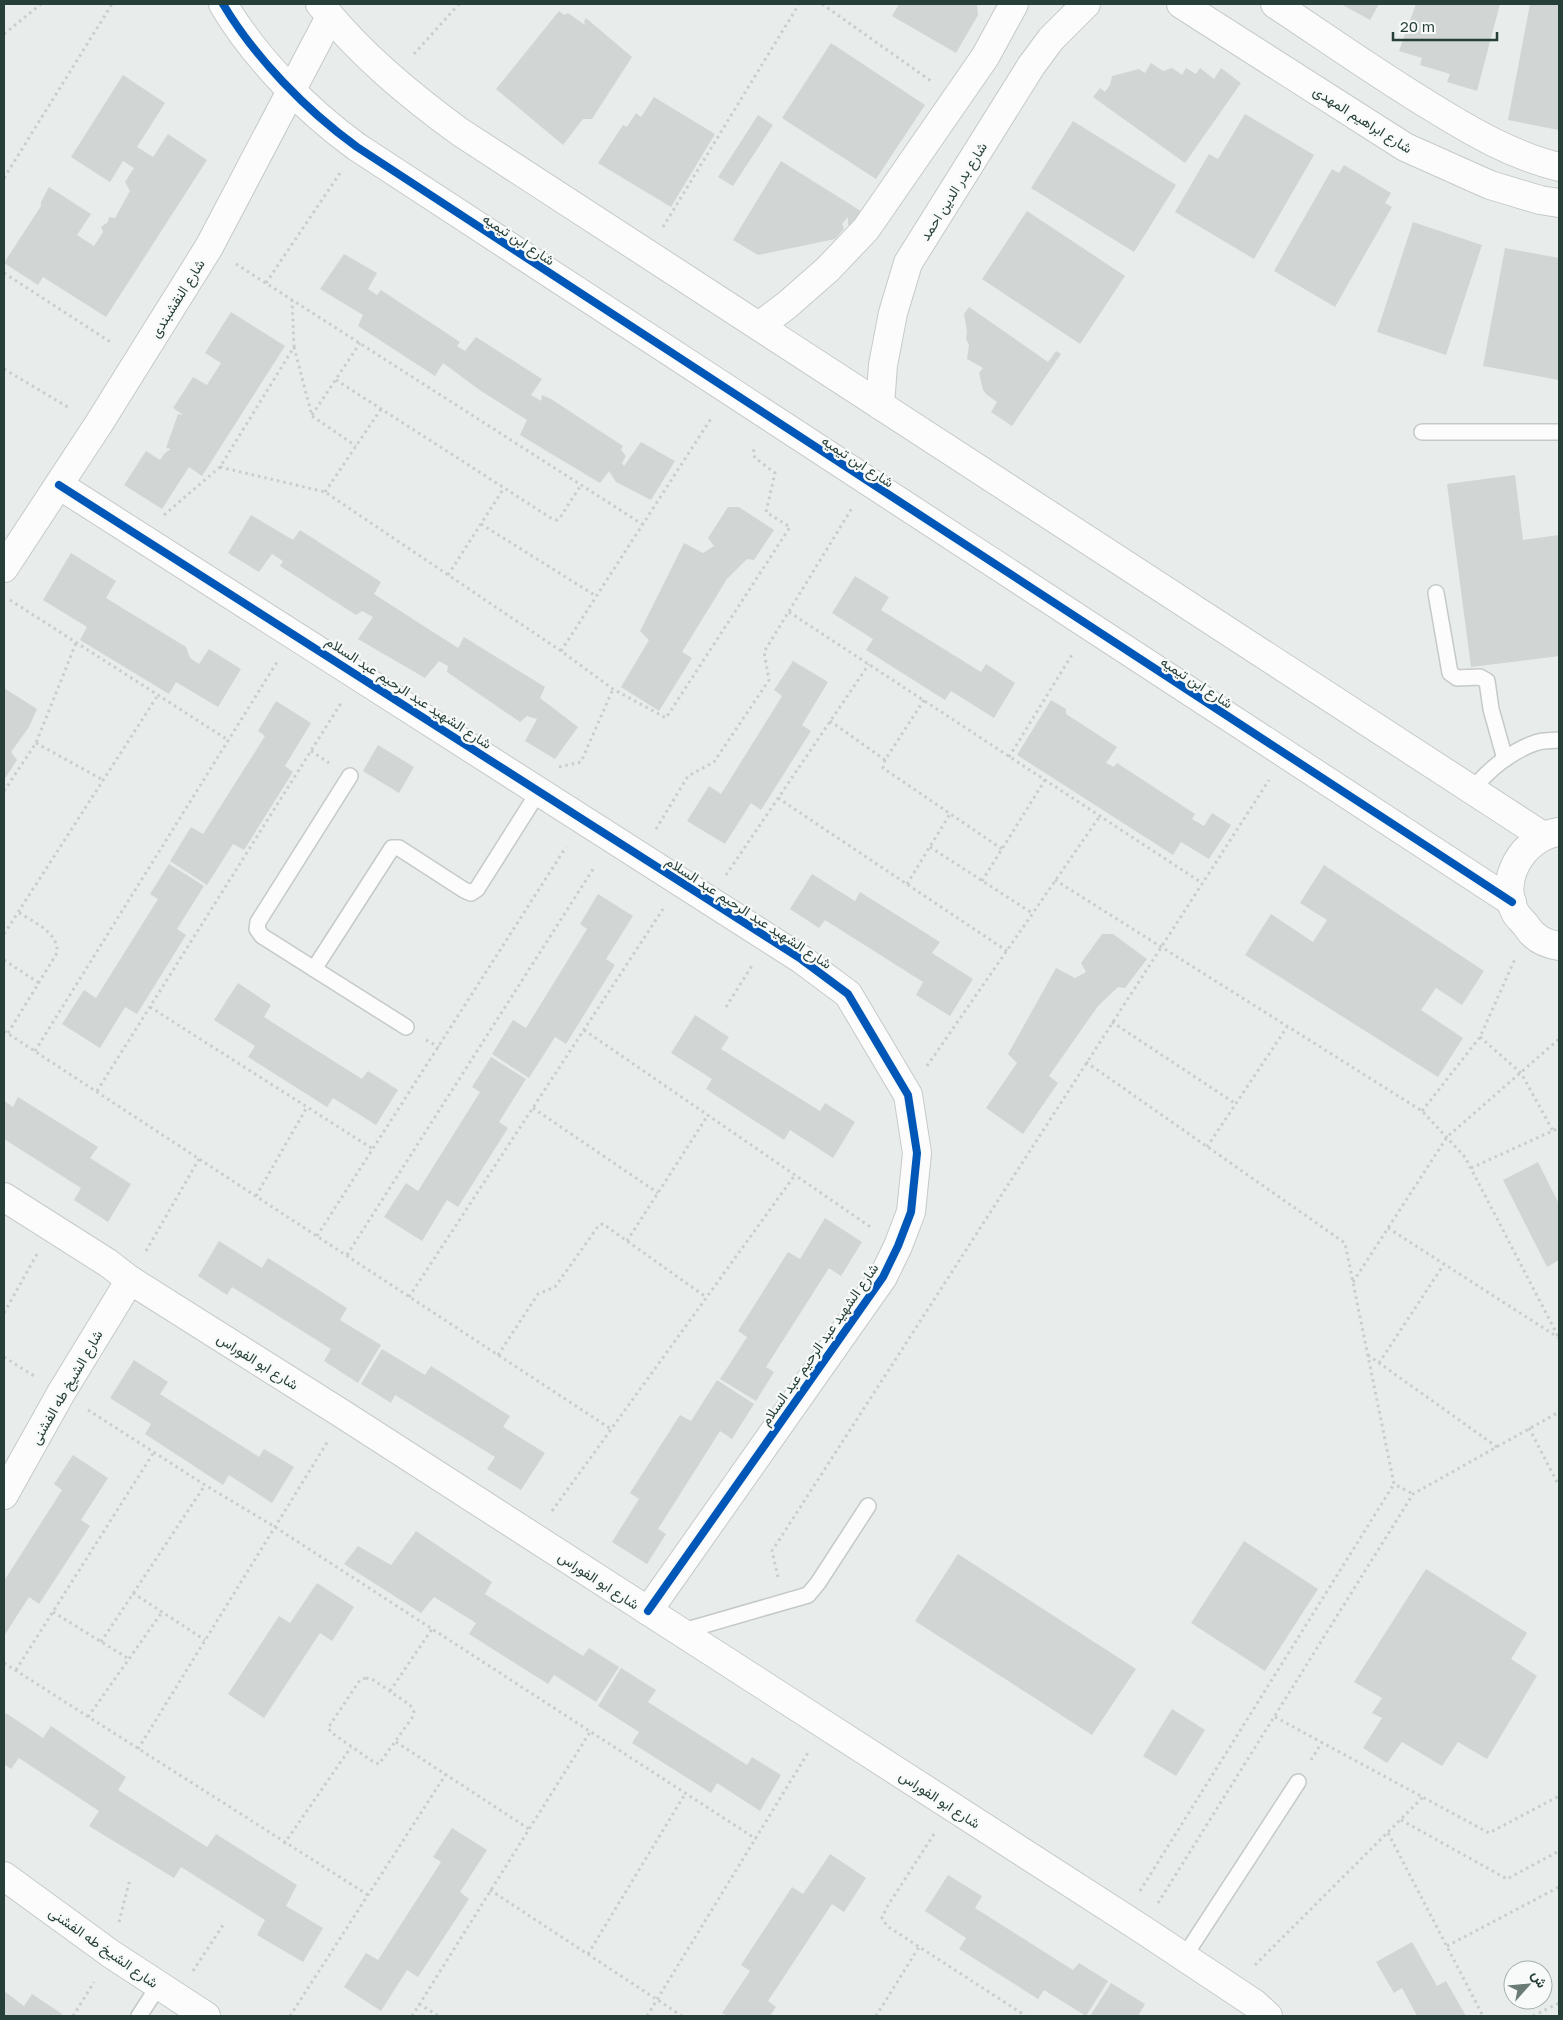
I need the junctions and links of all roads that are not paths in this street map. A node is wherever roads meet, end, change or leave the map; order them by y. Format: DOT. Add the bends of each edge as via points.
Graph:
graph roads {
  1 [pos="223,4"];
  2 [pos="1014,4"];
  3 [pos="1086,4"];
  4 [pos="1181,4"];
  5 [pos="1275,4"];
  6 [pos="325,10"];
  7 [pos="292,89"];
  8 [pos="1559,166"];
  9 [pos="1559,203"];
  10 [pos="759,326"];
  11 [pos="880,405"];
  12 [pos="1422,432"];
  13 [pos="1559,432"];
  14 [pos="59,485"];
  15 [pos="4,568"];
  16 [pos="1436,593"];
  17 [pos="1559,740"];
  18 [pos="1505,759"];
  19 [pos="350,776"];
  20 [pos="539,791"];
  21 [pos="1472,791"];
  22 [pos="1551,834"];
  23 [pos="1512,902"];
  24 [pos="1559,946"];
  25 [pos="314,969"];
  26 [pos="406,1027"];
  27 [pos="4,1196"];
  28 [pos="130,1280"];
  29 [pos="4,1495"];
  30 [pos="868,1506"];
  31 [pos="648,1611"];
  32 [pos="680,1632"];
  33 [pos="1298,1782"];
  34 [pos="4,1876"];
  35 [pos="1184,1956"];
  36 [pos="168,1991"];
  37 [pos="140,2016"];
  38 [pos="206,2016"];
  39 [pos="1268,2016"];
  1 -- 7 [label="street, شارع ابن تيميه" via="257,54"];
  2 -- 10 [label="street" via="985,57 866,229 828,269"];
  3 -- 11 [label="street, شارع بدر الدين احمد" via="1051,38 1031,66 908,263 892,313"];
  4 -- 9 [label="street, شارع ابراهيم المهدى" via="1405,147 1490,185"];
  5 -- 8 [label="street" via="1398,87 1489,142"];
  6 -- 7 [label="street, شارع النقشبندى"];
  6 -- 10 [label="street" via="373,62 460,132"];
  7 -- 14 [label="street, شارع النقشبندى" via="209,247"];
  7 -- 23 [label="street, شارع ابن تيميه" via="328,126 356,147"];
  10 -- 11 [label="street"];
  11 -- 21 [label="street"];
  12 -- 13 [label="lane"];
  14 -- 15 [label="street, شارع النقشبندى"];
  14 -- 20 [label="street, شارع الشهيد عبد الرحيم عبد السلام"];
  16 -- 18 [label="lane" via="1450,673 1457,678 1480,677 1487,681"];
  17 -- 18 [label="lane" via="1536,742"];
  18 -- 21 [label="lane"];
  19 -- 25 [label="lane" via="258,922 257,929 262,936"];
  20 -- 25 [label="lane" via="477,889 471,893 399,848 392,848"];
  20 -- 31 [label="street, شارع الشهيد عبد الرحيم عبد السلام" via="801,959 848,994 908,1095 916,1153 911,1212 883,1277"];
  21 -- 22 [label="street"];
  22 -- 23 [label="street" via="1525,850 1518,859 1511,880"];
  23 -- 24 [label="street" via="1515,913 1530,933"];
  25 -- 26 [label="lane"];
  27 -- 28 [label="street, شارع ابو الفوراس"];
  28 -- 29 [label="street, شارع الشيخ طه الفشنى"];
  28 -- 31 [label="street, شارع ابو الفوراس"];
  30 -- 32 [label="lane" via="808,1595"];
  31 -- 32 [label="street, شارع ابو الفوراس"];
  32 -- 35 [label="street, شارع ابو الفوراس"];
  33 -- 35 [label="lane"];
  34 -- 36 [label="street, شارع الشيخ طه الفشنى"];
  35 -- 39 [label="street, شارع ابو الفوراس"];
  36 -- 37 [label="lane"];
  36 -- 38 [label="street, شارع الشيخ طه الفشنى"];
}
